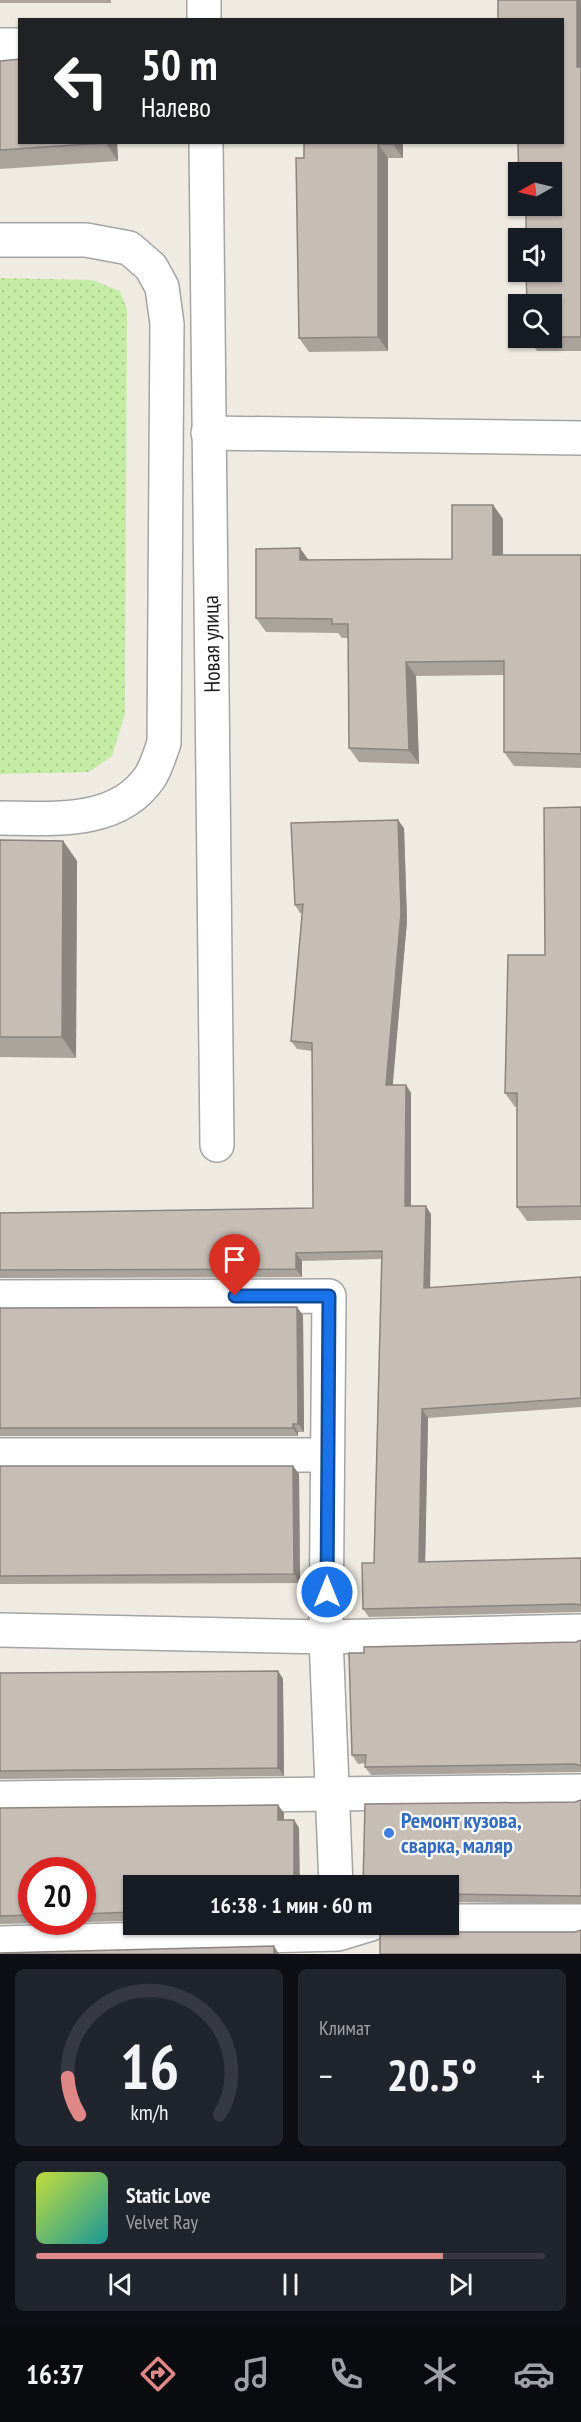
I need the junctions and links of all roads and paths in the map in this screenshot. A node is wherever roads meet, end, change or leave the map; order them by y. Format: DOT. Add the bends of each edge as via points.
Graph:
graph roads {
  1 [pos="204,0"];
  2 [pos="204,18"];
  3 [pos="0,45"];
  4 [pos="18,45"];
  5 [pos="206,144"];
  6 [pos="0,240"];
  7 [pos="208,434"];
  8 [pos="581,438"];
  9 [pos="0,818"];
  10 [pos="217,1145"];
  11 [pos="0,1297"];
  12 [pos="0,1455"];
  13 [pos="327,1455"];
  14 [pos="0,1630"];
  15 [pos="581,1631"];
  16 [pos="326,1637"];
  17 [pos="581,1791"];
  18 [pos="332,1796"];
  19 [pos="0,1798"];
  20 [pos="336,1875"];
  21 [pos="459,1921"];
  22 [pos="581,1921"];
  23 [pos="338,1938"];
  24 [pos="0,1943"];
  1 -- 2 [label="street"];
  3 -- 4 [label="street"];
  5 -- 7 [label="street, Новая улица"];
  6 -- 9 [label="street" via="86,240 129,248 151,267 162,288 167,324 165,743 149,778 125,801 95,815"];
  7 -- 8 [label="street"];
  7 -- 10 [label="street, Новая улица"];
  11 -- 13 [label="street" via="329,1296"];
  12 -- 13 [label="street"];
  13 -- 16 [label="street"];
  14 -- 16 [label="street"];
  15 -- 16 [label="street"];
  16 -- 18 [label="street"];
  17 -- 18 [label="street"];
  18 -- 19 [label="street"];
  18 -- 20 [label="street"];
  21 -- 22 [label="street"];
  23 -- 24 [label="street"];
}
